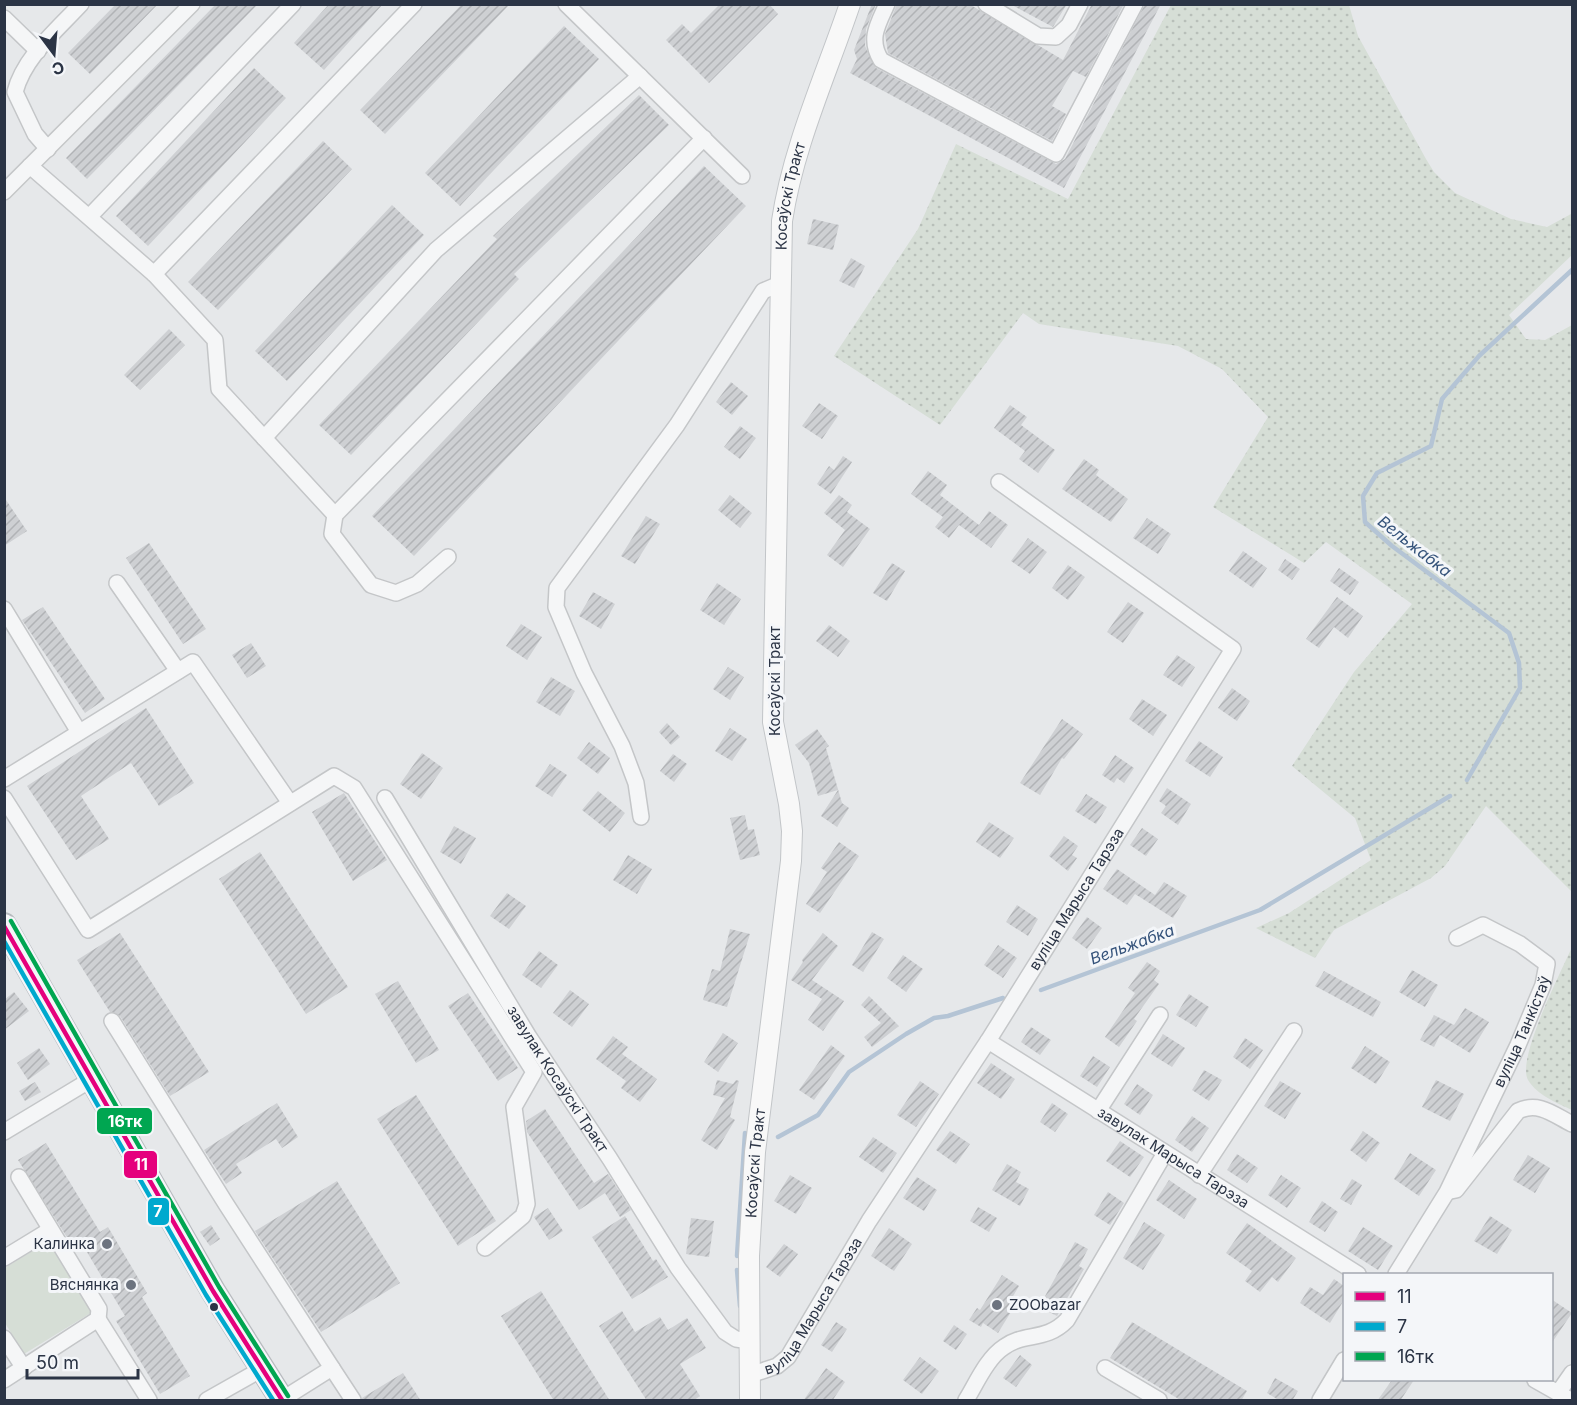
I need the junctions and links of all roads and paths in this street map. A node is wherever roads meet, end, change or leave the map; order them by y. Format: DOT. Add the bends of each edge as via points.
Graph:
graph roads {
  1 [pos="81,4"];
  2 [pos="192,4"];
  3 [pos="293,4"];
  4 [pos="414,4"];
  5 [pos="566,4"];
  6 [pos="850,4"];
  7 [pos="887,4"];
  8 [pos="986,4"];
  9 [pos="1080,4"];
  10 [pos="1135,4"];
  11 [pos="1009,11"];
  12 [pos="4,18"];
  13 [pos="38,51"];
  14 [pos="640,76"];
  15 [pos="704,138"];
  16 [pos="48,149"];
  17 [pos="30,166"];
  18 [pos="742,176"];
  19 [pos="4,192"];
  20 [pos="90,216"];
  21 [pos="154,274"];
  22 [pos="782,283"];
  23 [pos="264,438"];
  24 [pos="999,482"];
  25 [pos="335,515"];
  26 [pos="448,557"];
  27 [pos="117,583"];
  28 [pos="4,609"];
  29 [pos="178,671"];
  30 [pos="79,732"];
  31 [pos="4,779"];
  32 [pos="4,798"];
  33 [pos="385,798"];
  34 [pos="290,803"];
  35 [pos="641,818"];
  36 [pos="4,925"];
  37 [pos="1456,938"];
  38 [pos="1160,1015"];
  39 [pos="112,1021"];
  40 [pos="1294,1031"];
  41 [pos="988,1041"];
  42 [pos="92,1079"];
  43 [pos="1098,1111"];
  44 [pos="1572,1124"];
  45 [pos="4,1132"];
  46 [pos="1165,1153"];
  47 [pos="1199,1175"];
  48 [pos="19,1177"];
  49 [pos="1447,1192"];
  50 [pos="50,1230"];
  51 [pos="485,1248"];
  52 [pos="4,1258"];
  53 [pos="1355,1273"];
  54 [pos="1397,1273"];
  55 [pos="98,1319"];
  56 [pos="4,1338"];
  57 [pos="750,1341"];
  58 [pos="1343,1362"];
  59 [pos="24,1368"];
  60 [pos="262,1368"];
  61 [pos="332,1368"];
  62 [pos="1105,1368"];
  63 [pos="1572,1373"];
  64 [pos="750,1375"];
  65 [pos="4,1380"];
  66 [pos="1536,1381"];
  67 [pos="1564,1397"];
  68 [pos="282,1400"];
  69 [pos="149,1401"];
  70 [pos="207,1401"];
  71 [pos="353,1401"];
  72 [pos="750,1401"];
  73 [pos="966,1401"];
  74 [pos="1159,1401"];
  75 [pos="1320,1401"];
  1 -- 13 [label="street"];
  2 -- 16 [label="street"];
  3 -- 20 [label="street"];
  4 -- 21 [label="street"];
  5 -- 14 [label="street"];
  6 -- 22 [label="main road, Косаўскі Тракт" via="785,197"];
  7 -- 10 [label="street" via="873,39 881,60 1056,154"];
  8 -- 11 [label="street"];
  9 -- 11 [label="street" via="1069,25 1056,37 1038,36"];
  12 -- 13 [label="street"];
  13 -- 16 [label="street" via="19,77 15,92 35,134"];
  14 -- 15 [label="street"];
  14 -- 23 [label="street" via="436,250"];
  15 -- 18 [label="street"];
  15 -- 25 [label="street"];
  16 -- 17 [label="street"];
  17 -- 19 [label="street"];
  17 -- 20 [label="street"];
  20 -- 21 [label="street"];
  21 -- 23 [label="street" via="215,340 219,389"];
  22 -- 35 [label="street" via="763,291 677,425 557,588 556,607 584,673 622,746 636,783"];
  22 -- 57 [label="main road, Косаўскі Тракт" via="773,722 792,831 755,1152"];
  23 -- 25 [label="street"];
  24 -- 41 [label="street, вуліца Марыса Тарэза" via="1233,649"];
  25 -- 26 [label="street" via="332,534 370,585 396,593 417,584"];
  27 -- 29 [label="street"];
  28 -- 30 [label="street"];
  29 -- 30 [label="street"];
  29 -- 34 [label="street" via="193,662 199,668"];
  30 -- 31 [label="street"];
  32 -- 34 [label="street" via="88,930"];
  33 -- 57 [label="street, завулак Косаўскі Тракт" via="529,1037 678,1268 725,1332"];
  34 -- 51 [label="street" via="334,776 354,788 534,1072 514,1107 527,1204 523,1216"];
  36 -- 42 [label="highway"];
  37 -- 49 [label="street, вуліца Танкістаў" via="1483,925 1520,944 1547,964 1543,985 1522,1035"];
  38 -- 43 [label="street"];
  39 -- 61 [label="street"];
  40 -- 47 [label="street"];
  41 -- 43 [label="street, завулак Марыса Тарэза"];
  41 -- 64 [label="street, вуліца Марыса Тарэза" via="869,1221 788,1357 777,1366"];
  42 -- 45 [label="street"];
  42 -- 60 [label="highway" via="213,1291"];
  43 -- 46 [label="street, завулак Марыса Тарэза"];
  44 -- 49 [label="street, вуліца Танкістаў" via="1540,1107 1528,1106 1518,1111 1456,1190"];
  46 -- 47 [label="street, завулак Марыса Тарэза"];
  46 -- 73 [label="street" via="1067,1320 1058,1331 1005,1345"];
  47 -- 53 [label="street, завулак Марыса Тарэза"];
  48 -- 50 [label="street"];
  49 -- 54 [label="street, вуліца Танкістаў"];
  50 -- 52 [label="street"];
  50 -- 55 [label="street" via="99,1309"];
  55 -- 59 [label="street"];
  55 -- 69 [label="street"];
  56 -- 59 [label="street"];
  57 -- 64 [label="main road, Косаўскі Тракт"];
  58 -- 75 [label="street"];
  59 -- 65 [label="street"];
  60 -- 68 [label="highway"];
  60 -- 70 [label="street"];
  61 -- 68 [label="street"];
  61 -- 71 [label="street"];
  62 -- 74 [label="street"];
  63 -- 67 [label="street"];
  64 -- 72 [label="main road, Косаўскі Тракт"];
  66 -- 67 [label="street"];
}
